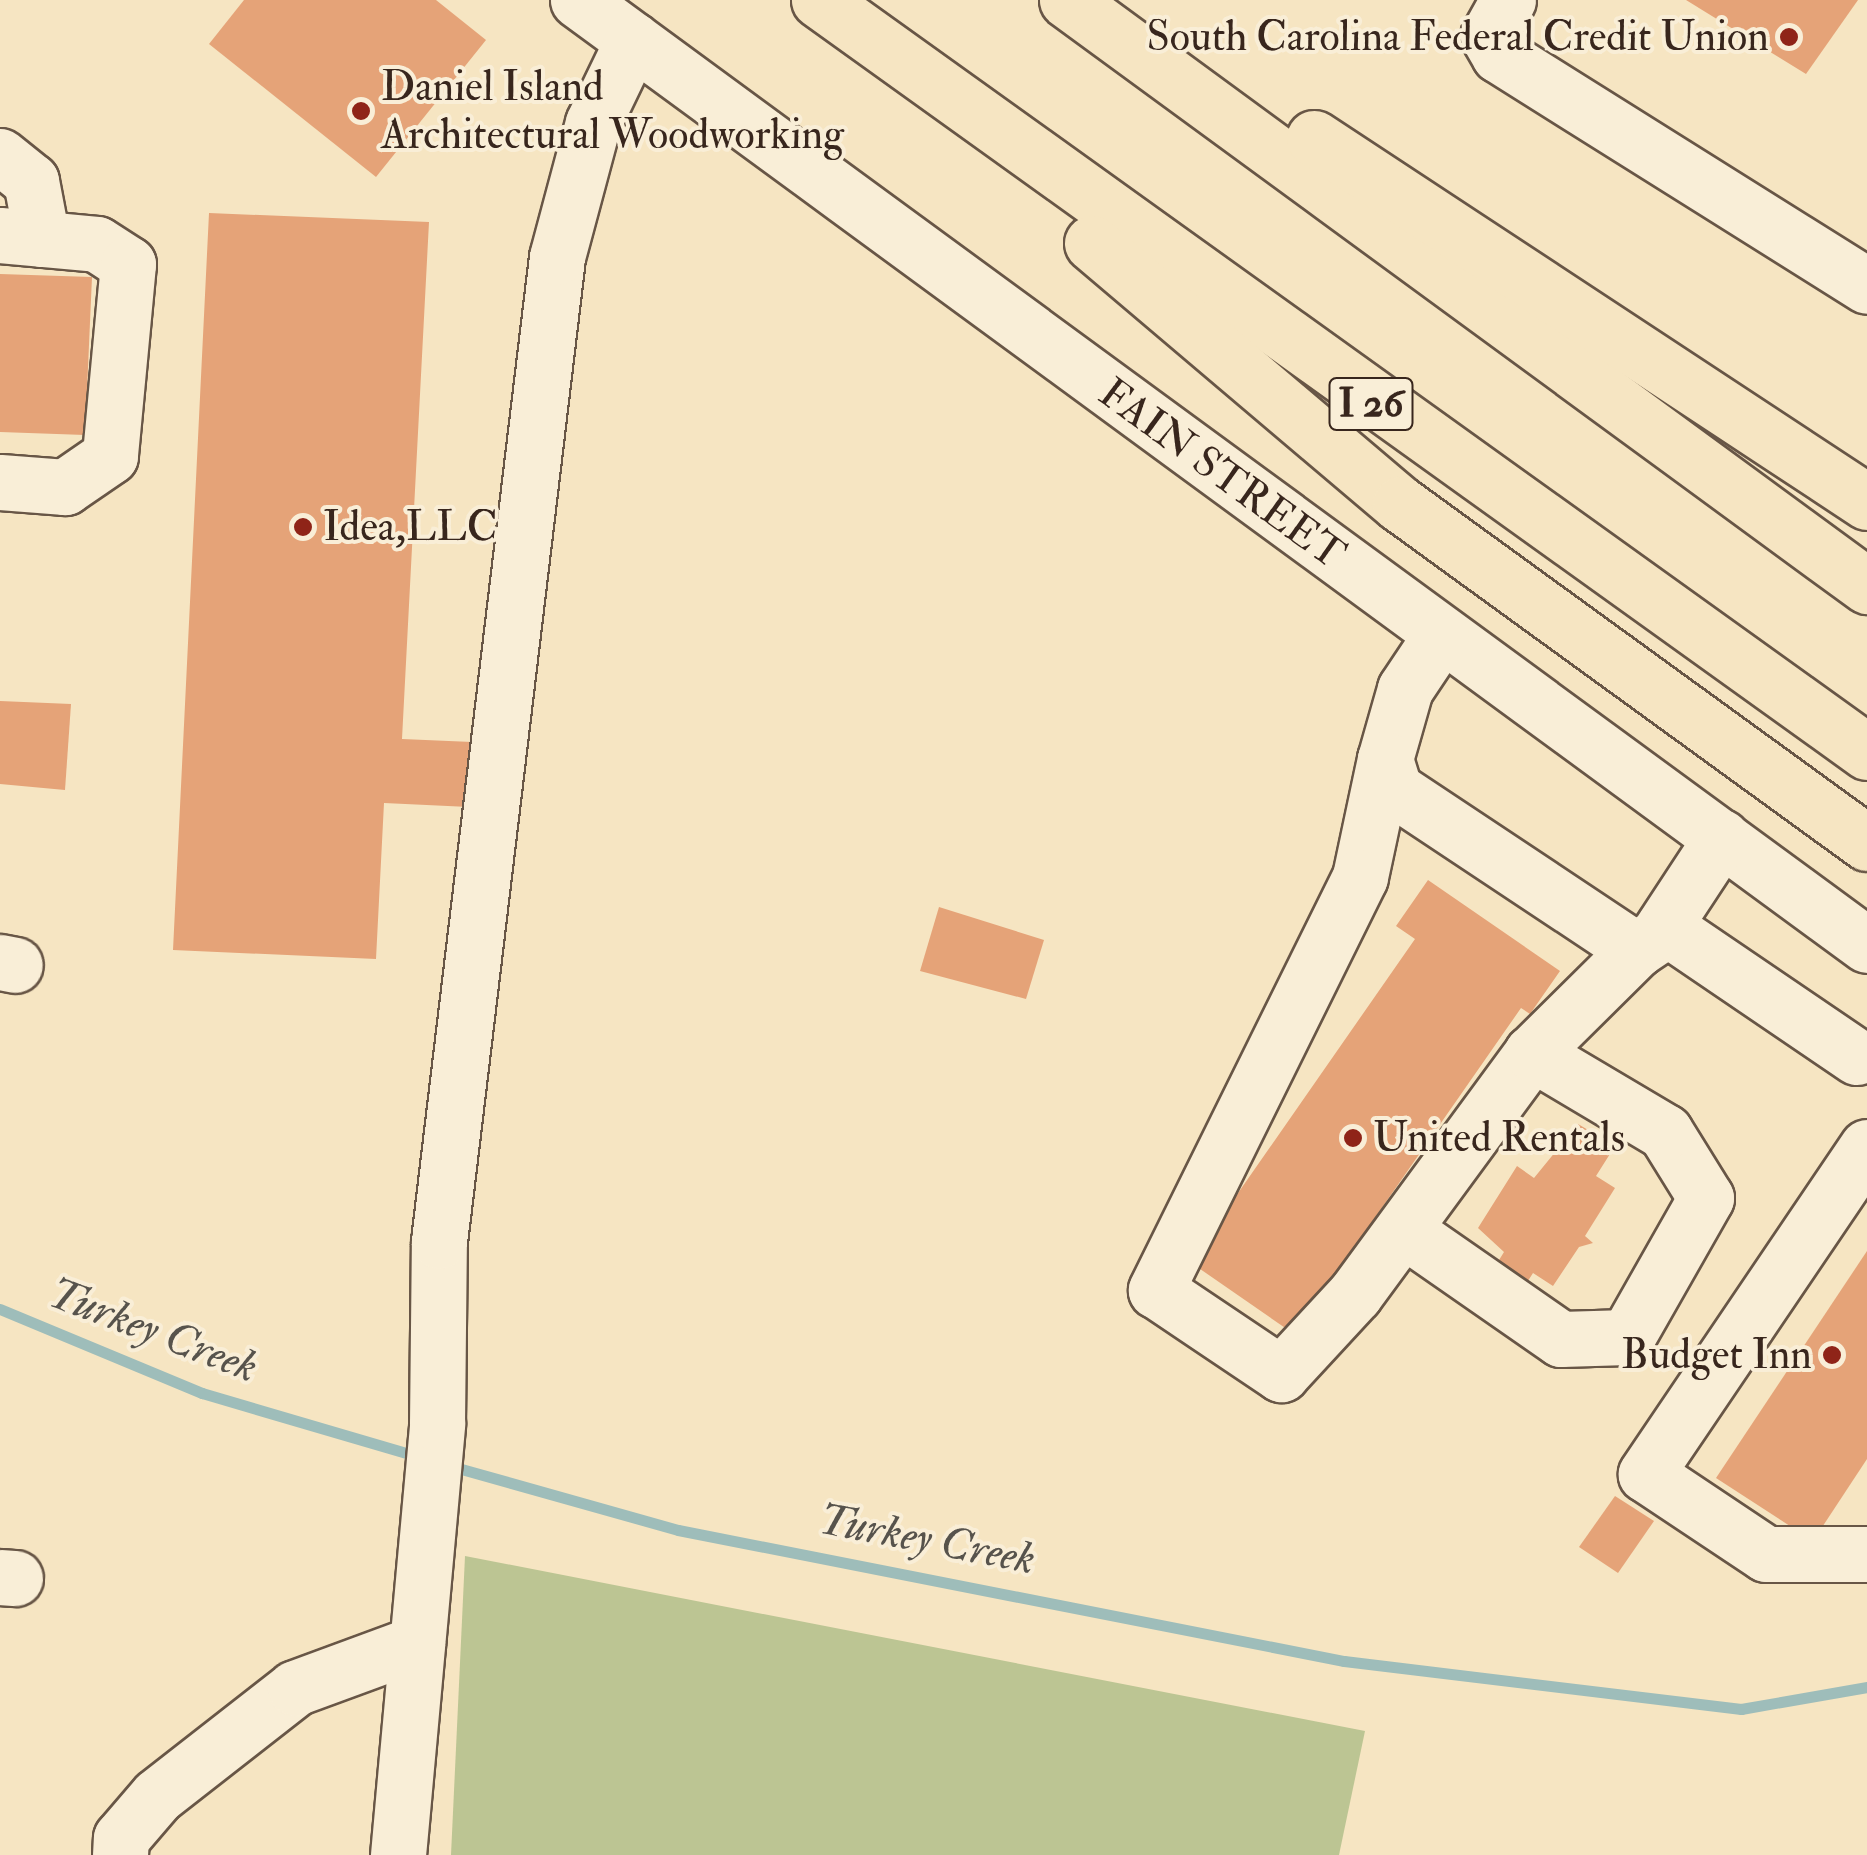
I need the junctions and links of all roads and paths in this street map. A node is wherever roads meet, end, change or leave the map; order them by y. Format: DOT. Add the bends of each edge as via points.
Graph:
graph roads {
  1 [pos="578,0"];
  2 [pos="819,0"];
  3 [pos="1067,0"];
  4 [pos="1106,0"];
  5 [pos="1508,0"];
  6 [pos="633,40"];
  7 [pos="882,46"];
  8 [pos="0,156"];
  9 [pos="21,237"];
  10 [pos="1867,286"];
  11 [pos="0,482"];
  12 [pos="1867,502"];
  13 [pos="1867,586"];
  14 [pos="1441,635"];
  15 [pos="1867,752"];
  16 [pos="1385,759"];
  17 [pos="1722,837"];
  18 [pos="1867,843"];
  19 [pos="1650,938"];
  20 [pos="1867,945"];
  21 [pos="1532,1053"];
  22 [pos="1857,1056"];
  23 [pos="1867,1147"];
  24 [pos="1404,1230"];
  25 [pos="1867,1554"];
  26 [pos="417,1644"];
  27 [pos="120,1855"];
  28 [pos="398,1855"];
  1 -- 6 [label="street, FAIN STREET"];
  2 -- 7 [label="highway, I 26"];
  3 -- 13 [label="highway"];
  4 -- 12 [label="highway"];
  5 -- 10 [label="street" via="1488,36 1499,55"];
  6 -- 14 [label="street, FAIN STREET"];
  6 -- 26 [label="street" via="593,123 557,256 439,1240 437,1423"];
  7 -- 15 [label="highway, I 26"];
  7 -- 18 [label="highway" via="997,159 1324,442"];
  8 -- 9 [label="street" via="31,182"];
  9 -- 11 [label="street" via="97,244 128,264 110,456 65,487"];
  14 -- 16 [label="street" via="1405,689"];
  14 -- 17 [label="street, FAIN STREET"];
  16 -- 19 [label="street" via="1394,790"];
  16 -- 24 [label="street" via="1360,877 1156,1290 1281,1374"];
  17 -- 19 [label="street"];
  17 -- 20 [label="street, FAIN STREET"];
  19 -- 21 [label="street"];
  19 -- 22 [label="street"];
  21 -- 24 [label="street"];
  21 -- 24 [label="street" via="1664,1132 1706,1198 1628,1338 1561,1339"];
  23 -- 25 [label="street" via="1646,1474 1766,1554"];
  26 -- 27 [label="street" via="295,1688 157,1796 122,1838"];
  26 -- 28 [label="street"];
}
